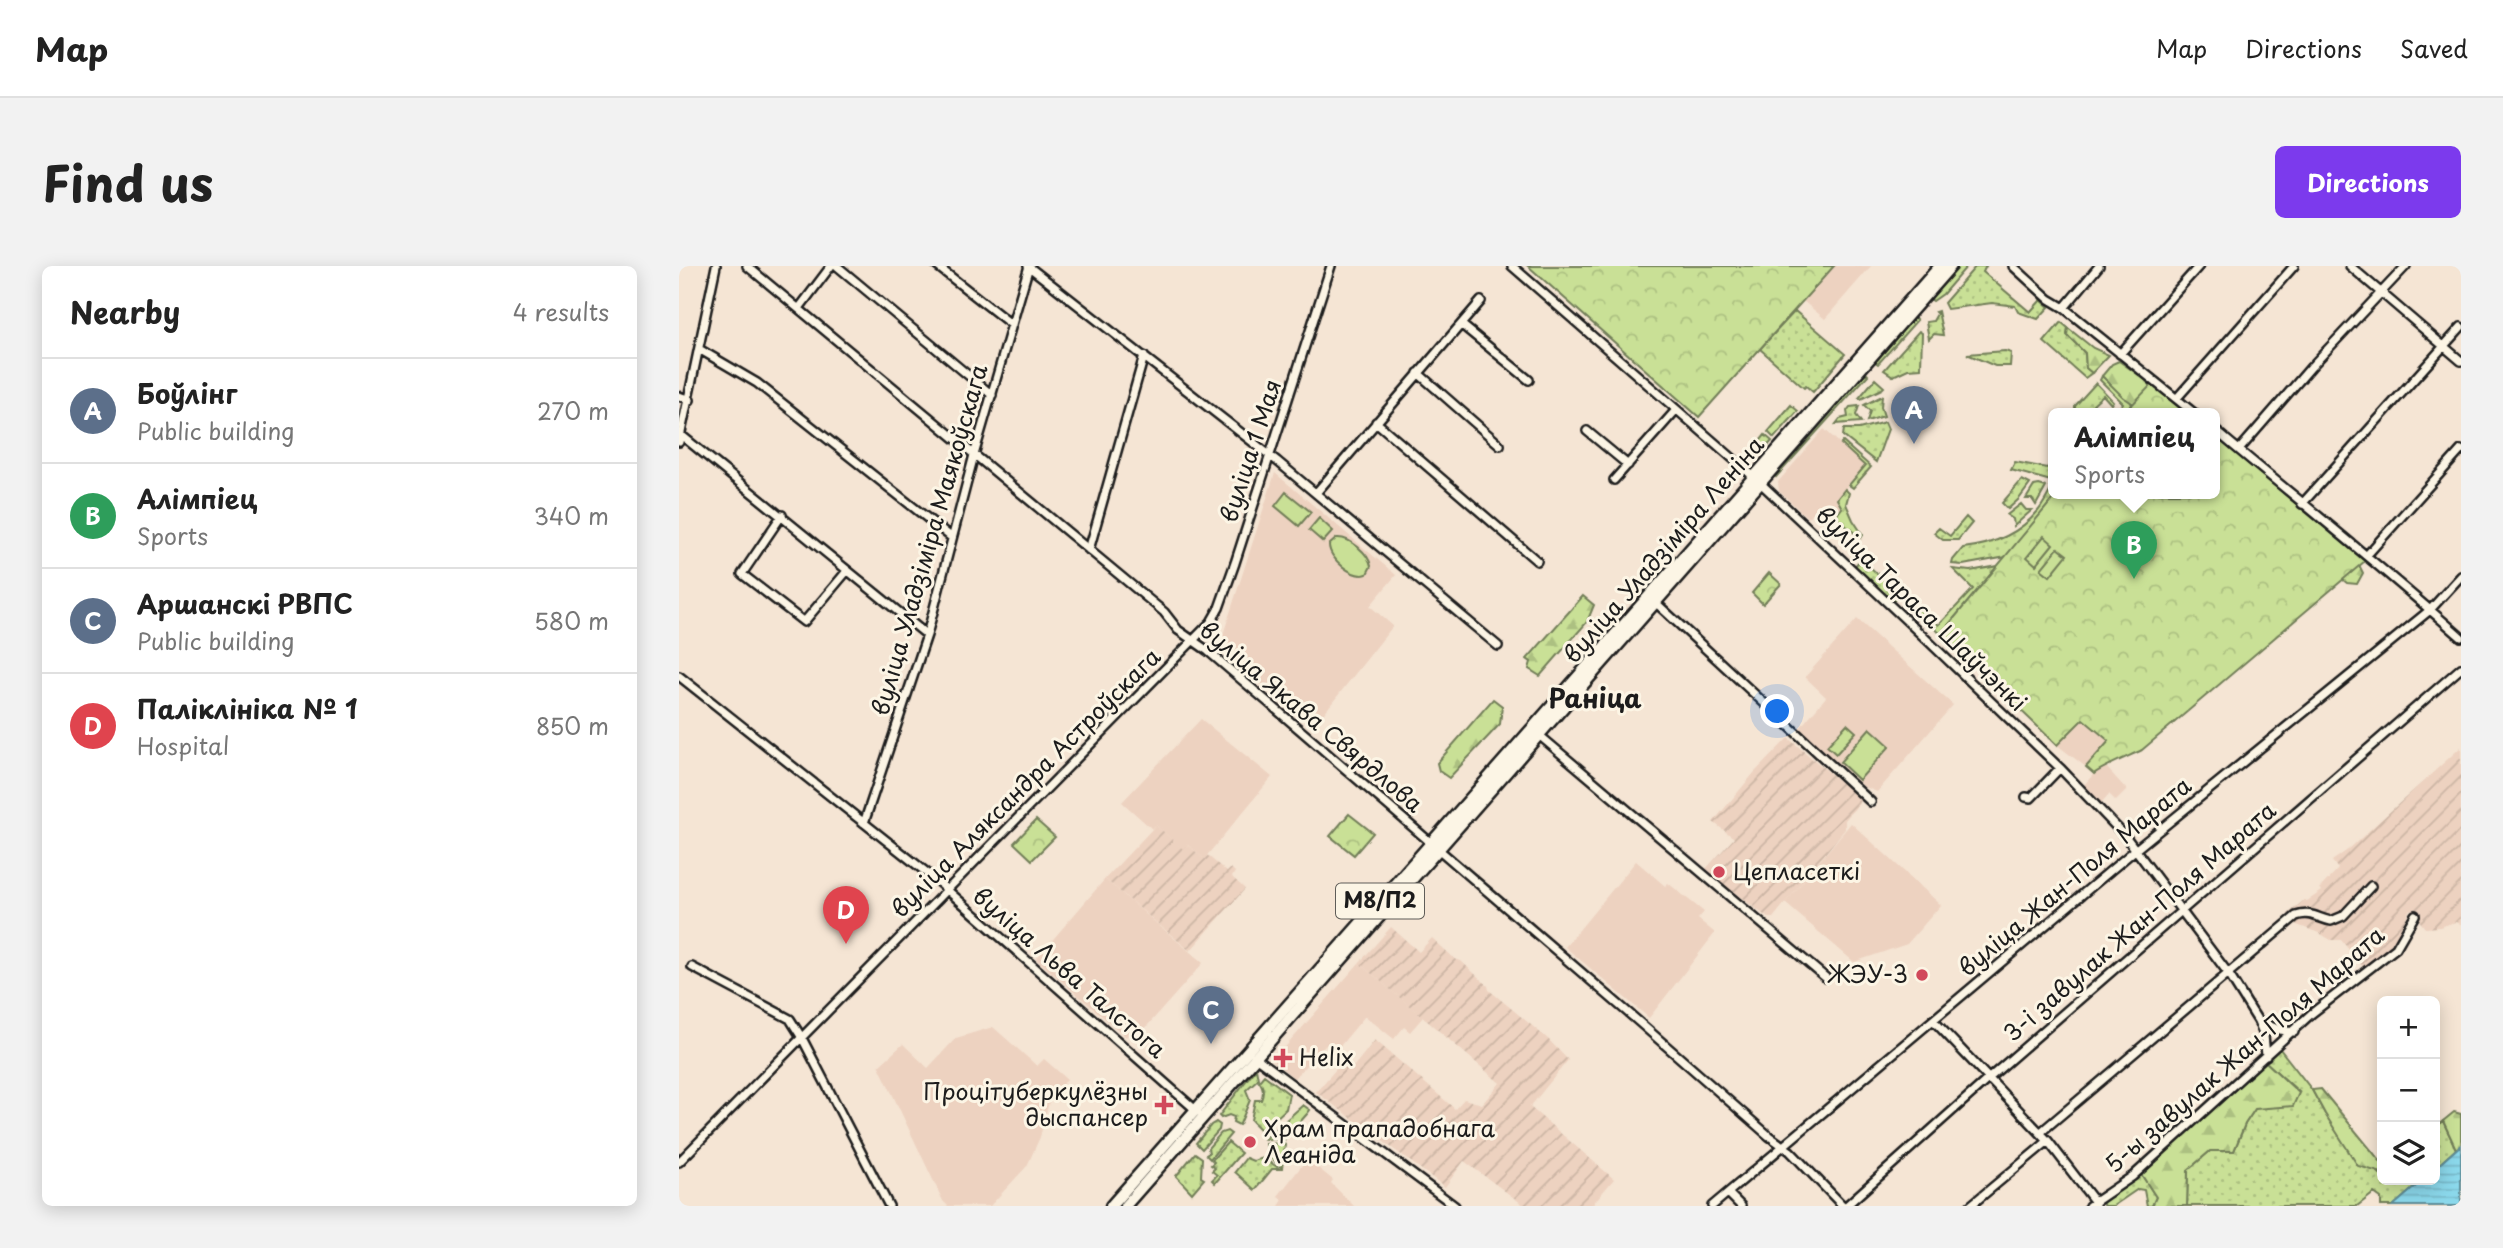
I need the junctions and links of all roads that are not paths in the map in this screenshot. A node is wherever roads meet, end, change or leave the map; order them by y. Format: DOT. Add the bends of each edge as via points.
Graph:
graph roads {
  1 [pos="716,266"];
  2 [pos="747,266"];
  3 [pos="831,266"];
  4 [pos="838,266"];
  5 [pos="937,266"];
  6 [pos="1029,266"];
  7 [pos="1331,266"];
  8 [pos="1512,266"];
  9 [pos="1940,266"];
  10 [pos="1951,266"];
  11 [pos="2013,266"];
  12 [pos="2099,266"];
  13 [pos="2199,266"];
  14 [pos="2294,266"];
  15 [pos="2350,266"];
  16 [pos="2406,266"];
  17 [pos="2382,294"];
  18 [pos="1481,301"];
  19 [pos="800,307"];
  20 [pos="2064,308"];
  21 [pos="1012,325"];
  22 [pos="1462,325"];
  23 [pos="2461,327"];
  24 [pos="2444,346"];
  25 [pos="699,349"];
  26 [pos="2120,354"];
  27 [pos="1144,356"];
  28 [pos="2461,360"];
  29 [pos="1418,373"];
  30 [pos="1529,380"];
  31 [pos="992,395"];
  32 [pos="679,396"];
  33 [pos="2177,398"];
  34 [pos="690,400"];
  35 [pos="2188,408"];
  36 [pos="1676,410"];
  37 [pos="1376,422"];
  38 [pos="1587,431"];
  39 [pos="2220,435"];
  40 [pos="680,438"];
  41 [pos="1500,445"];
  42 [pos="2239,450"];
  43 [pos="2461,450"];
  44 [pos="1270,455"];
  45 [pos="974,456"];
  46 [pos="1627,465"];
  47 [pos="1614,480"];
  48 [pos="1757,480"];
  49 [pos="1315,493"];
  50 [pos="2301,504"];
  51 [pos="782,515"];
  52 [pos="951,537"];
  53 [pos="1089,550"];
  54 [pos="2367,555"];
  55 [pos="1537,561"];
  56 [pos="847,571"];
  57 [pos="2461,576"];
  58 [pos="1652,600"];
  59 [pos="2430,610"];
  60 [pos="927,635"];
  61 [pos="2461,637"];
  62 [pos="1194,641"];
  63 [pos="1498,646"];
  64 [pos="2461,668"];
  65 [pos="679,676"];
  66 [pos="1539,735"];
  67 [pos="2060,768"];
  68 [pos="2026,797"];
  69 [pos="1871,802"];
  70 [pos="864,824"];
  71 [pos="1435,847"];
  72 [pos="2135,850"];
  73 [pos="2371,886"];
  74 [pos="947,890"];
  75 [pos="2181,913"];
  76 [pos="2415,915"];
  77 [pos="692,967"];
  78 [pos="2228,973"];
  79 [pos="1826,978"];
  80 [pos="1934,1021"];
  81 [pos="2258,1021"];
  82 [pos="2294,1032"];
  83 [pos="802,1038"];
  84 [pos="1252,1054"];
  85 [pos="2266,1056"];
  86 [pos="1988,1079"];
  87 [pos="1199,1113"];
  88 [pos="2041,1132"];
  89 [pos="2048,1141"];
  90 [pos="1783,1146"];
  91 [pos="679,1162"];
  92 [pos="1728,1193"];
  93 [pos="1848,1205"];
  94 [pos="2093,1205"];
  95 [pos="889,1206"];
  96 [pos="1111,1206"];
  97 [pos="1125,1206"];
  98 [pos="1455,1206"];
  99 [pos="1712,1206"];
  100 [pos="1741,1206"];
  101 [pos="1970,1206"];
  1 -- 25 [label="street"];
  2 -- 19 [label="street, вуліца Якава Свярдлова"];
  3 -- 19 [label="street"];
  4 -- 31 [label="street"];
  5 -- 21 [label="street"];
  6 -- 21 [label="street, вуліца Уладзіміра Маякоўскага"];
  6 -- 27 [label="street"];
  7 -- 44 [label="street, вуліца 1 Мая"];
  8 -- 36 [label="street, вуліца Тараса Шаўчэнкі"];
  9 -- 48 [label="main road, вуліца Уладзіміра Леніна / М8/П2"];
  10 -- 48 [label="main road, вуліца Уладзіміра Леніна / М8/П2"];
  11 -- 20 [label="street"];
  12 -- 20 [label="street"];
  13 -- 26 [label="street"];
  14 -- 33 [label="street"];
  15 -- 17 [label="street"];
  16 -- 17 [label="street"];
  17 -- 24 [label="street"];
  17 -- 42 [label="street"];
  18 -- 22 [label="street"];
  19 -- 45 [label="street, вуліца Якава Свярдлова"];
  20 -- 26 [label="street"];
  21 -- 31 [label="street, вуліца Уладзіміра Маякоўскага"];
  22 -- 29 [label="street"];
  22 -- 30 [label="street"];
  23 -- 24 [label="street"];
  24 -- 28 [label="street"];
  24 -- 50 [label="street"];
  25 -- 34 [label="street"];
  25 -- 52 [label="street" via="757,383"];
  26 -- 33 [label="street"];
  27 -- 44 [label="street"];
  27 -- 53 [label="street"];
  29 -- 37 [label="street"];
  29 -- 41 [label="street"];
  31 -- 45 [label="street, вуліца Уладзіміра Маякоўскага"];
  32 -- 34 [label="street"];
  33 -- 35 [label="street"];
  34 -- 40 [label="street"];
  36 -- 46 [label="street"];
  36 -- 48 [label="street, вуліца Тараса Шаўчэнкі"];
  37 -- 49 [label="street"];
  37 -- 55 [label="street"];
  38 -- 46 [label="street"];
  39 -- 42 [label="street"];
  40 -- 51 [label="street"];
  42 -- 50 [label="street"];
  43 -- 54 [label="street"];
  44 -- 49 [label="street"];
  44 -- 62 [label="street, вуліца 1 Мая" via="1219,608"];
  45 -- 52 [label="street, вуліца Уладзіміра Маякоўскага"];
  45 -- 53 [label="street, вуліца Якава Свярдлова"];
  46 -- 47 [label="street"];
  48 -- 58 [label="main road, вуліца Уладзіміра Леніна / М8/П2"];
  48 -- 67 [label="street, вуліца Тараса Шаўчэнкі"];
  49 -- 63 [label="street"];
  50 -- 54 [label="street"];
  51 -- 56 [label="street"];
  51 -- 56 [label="street" via="742,575 804,622"];
  52 -- 60 [label="street, вуліца Уладзіміра Маякоўскага"];
  53 -- 62 [label="street, вуліца Якава Свярдлова"];
  54 -- 59 [label="street"];
  56 -- 60 [label="street"];
  57 -- 59 [label="street, вуліца Жан-Поля Марата"];
  58 -- 66 [label="main road, вуліца Уладзіміра Леніна / М8/П2"];
  58 -- 69 [label="street"];
  58 -- 71 [label="main road, вуліца Уладзіміра Леніна / М8/П2"];
  59 -- 61 [label="street"];
  59 -- 72 [label="street, вуліца Жан-Поля Марата"];
  60 -- 70 [label="street, вуліца Уладзіміра Маякоўскага"];
  62 -- 71 [label="street, вуліца Якава Свярдлова"];
  62 -- 74 [label="street, вуліца Аляксандра Астроўскага"];
  64 -- 75 [label="street, 3-і завулак Жан-Поля Марата"];
  65 -- 70 [label="street, вуліца Льва Талстога"];
  66 -- 71 [label="main road, вуліца Уладзіміра Леніна / М8/П2"];
  66 -- 79 [label="street"];
  67 -- 68 [label="street" via="2031,798"];
  67 -- 72 [label="street, вуліца Тараса Шаўчэнкі"];
  70 -- 74 [label="street, вуліца Льва Талстога"];
  71 -- 84 [label="main road, вуліца Уладзіміра Леніна / М8/П2"];
  71 -- 90 [label="street, вуліца Якава Свярдлова"];
  72 -- 75 [label="street, вуліца Тараса Шаўчэнкі"];
  72 -- 80 [label="street, вуліца Жан-Поля Марата"];
  73 -- 78 [label="street" via="2343,916 2332,921 2313,914 2296,916"];
  74 -- 83 [label="street, вуліца Аляксандра Астроўскага"];
  74 -- 87 [label="street, вуліца Льва Талстога"];
  75 -- 78 [label="street, вуліца Тараса Шаўчэнкі"];
  75 -- 86 [label="street, 3-і завулак Жан-Поля Марата"];
  76 -- 82 [label="street, 5-ы завулак Жан-Поля Марата" via="2396,948"];
  77 -- 83 [label="street" via="790,1019"];
  78 -- 81 [label="street, вуліца Тараса Шаўчэнкі"];
  78 -- 88 [label="street"];
  80 -- 86 [label="street"];
  80 -- 90 [label="street, вуліца Жан-Поля Марата"];
  81 -- 82 [label="street"];
  81 -- 85 [label="street, вуліца Тараса Шаўчэнкі"];
  82 -- 85 [label="street, 5-ы завулак Жан-Поля Марата"];
  83 -- 91 [label="street, вуліца Аляксандра Астроўскага"];
  83 -- 95 [label="street"];
  84 -- 87 [label="main road, вуліца Уладзіміра Леніна / М8/П2"];
  84 -- 98 [label="street"];
  85 -- 94 [label="street, 5-ы завулак Жан-Поля Марата" via="2133,1176"];
  86 -- 88 [label="street"];
  86 -- 93 [label="street, 3-і завулак Жан-Поля Марата"];
  87 -- 96 [label="main road, вуліца Уладзіміра Леніна / М8/П2"];
  87 -- 97 [label="main road, вуліца Уладзіміра Леніна / М8/П2"];
  88 -- 89 [label="street"];
  89 -- 94 [label="street"];
  89 -- 101 [label="street"];
  90 -- 92 [label="street, вуліца Жан-Поля Марата"];
  90 -- 93 [label="street, вуліца Якава Свярдлова"];
  92 -- 99 [label="street, вуліца Жан-Поля Марата"];
  92 -- 100 [label="street"];
}
